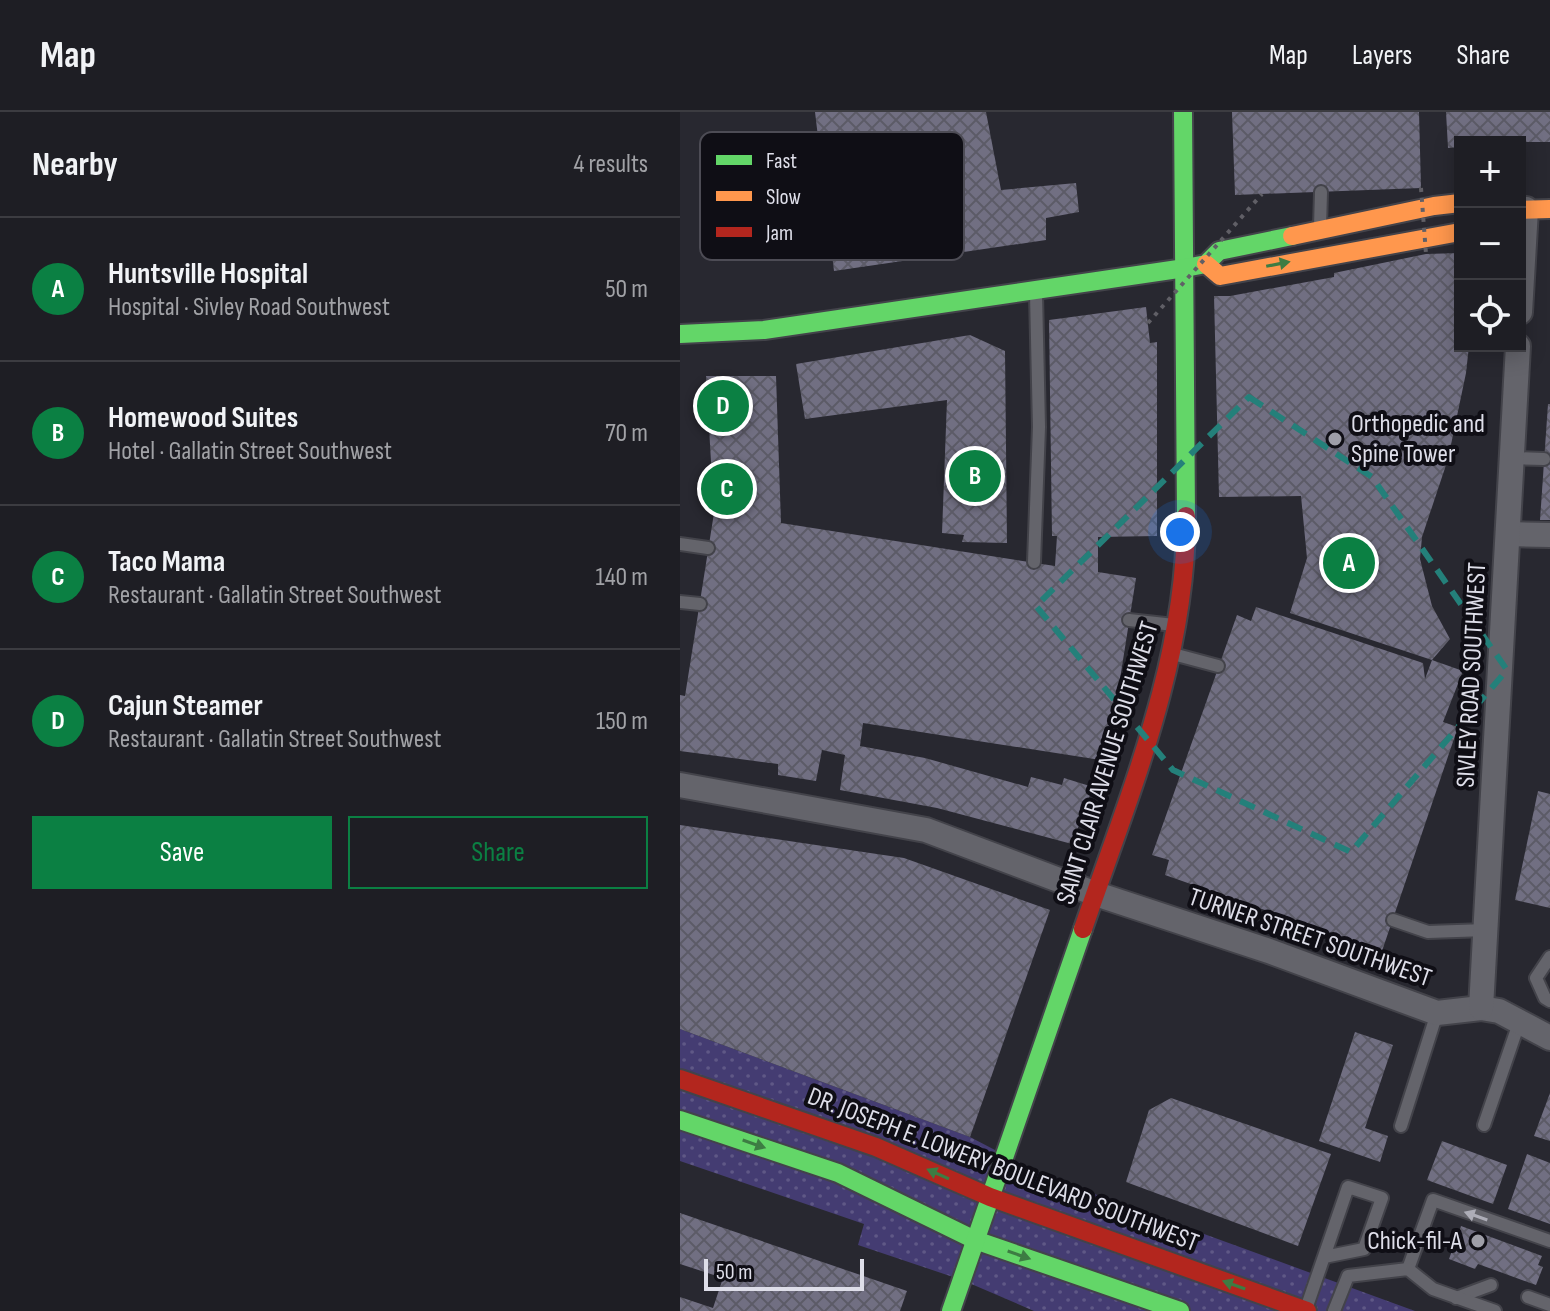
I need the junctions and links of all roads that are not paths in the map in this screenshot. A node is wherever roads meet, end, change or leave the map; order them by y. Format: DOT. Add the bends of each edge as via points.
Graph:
graph roads {
  1 [pos="1183,112"];
  2 [pos="1321,192"];
  3 [pos="1454,204"];
  4 [pos="1532,209"];
  5 [pos="1356,222"];
  6 [pos="1320,230"];
  7 [pos="1454,233"];
  8 [pos="1317,257"];
  9 [pos="1206,264"];
  10 [pos="1185,268"];
  11 [pos="1524,280"];
  12 [pos="1036,290"];
  13 [pos="680,334"];
  14 [pos="1518,352"];
  15 [pos="1512,458"];
  16 [pos="1544,459"];
  17 [pos="1508,534"];
  18 [pos="1550,535"];
  19 [pos="680,544"];
  20 [pos="708,548"];
  21 [pos="1034,562"];
  22 [pos="680,602"];
  23 [pos="700,604"];
  24 [pos="1129,620"];
  25 [pos="1179,626"];
  26 [pos="1173,654"];
  27 [pos="1218,666"];
  28 [pos="680,785"];
  29 [pos="1096,894"];
  30 [pos="1393,920"];
  31 [pos="1486,930"];
  32 [pos="1550,957"];
  33 [pos="1550,1001"];
  34 [pos="1481,1008"];
  35 [pos="1437,1013"];
  36 [pos="1520,1020"];
  37 [pos="1550,1038"];
  38 [pos="680,1079"];
  39 [pos="680,1120"];
  40 [pos="1484,1125"];
  41 [pos="1401,1126"];
  42 [pos="990,1197"];
  43 [pos="975,1240"];
  44 [pos="1550,1241"];
  45 [pos="1324,1257"];
  46 [pos="1408,1269"];
  47 [pos="1491,1285"];
  48 [pos="1528,1297"];
  49 [pos="1456,1298"];
  50 [pos="1550,1309"];
  51 [pos="951,1311"];
  52 [pos="1180,1311"];
  53 [pos="1306,1311"];
  54 [pos="1334,1311"];
  55 [pos="1495,1311"];
  1 -- 10 [label="street, SAINT CLAIR AVENUE SOUTHWEST"];
  2 -- 6 [label="lane"];
  3 -- 5 [label="street"];
  4 -- 11 [label="street"];
  5 -- 6 [label="street"];
  5 -- 8 [label="street" via="1348,236 1322,244"];
  6 -- 9 [label="street" via="1219,251"];
  7 -- 8 [label="street"];
  9 -- 8 [label="street, one-way" via="1220,276"];
  9 -- 10 [label="street"];
  10 -- 12 [label="street"];
  10 -- 25 [label="street, SAINT CLAIR AVENUE SOUTHWEST" via="1186,563"];
  12 -- 13 [label="street" via="764,330"];
  12 -- 21 [label="lane" via="1039,427"];
  14 -- 15 [label="street, SIVLEY ROAD SOUTHWEST"];
  15 -- 16 [label="lane"];
  15 -- 17 [label="street, SIVLEY ROAD SOUTHWEST"];
  17 -- 18 [label="street"];
  17 -- 31 [label="street, SIVLEY ROAD SOUTHWEST"];
  19 -- 20 [label="lane"];
  22 -- 23 [label="lane"];
  24 -- 25 [label="lane"];
  25 -- 26 [label="street, SAINT CLAIR AVENUE SOUTHWEST"];
  26 -- 27 [label="lane"];
  26 -- 29 [label="street, SAINT CLAIR AVENUE SOUTHWEST"];
  28 -- 29 [label="street, TURNER STREET SOUTHWEST" via="926,830"];
  29 -- 35 [label="street, TURNER STREET SOUTHWEST"];
  29 -- 42 [label="street, SAINT CLAIR AVENUE SOUTHWEST"];
  30 -- 31 [label="lane" via="1428,932"];
  31 -- 34 [label="street, SIVLEY ROAD SOUTHWEST"];
  32 -- 33 [label="lane" via="1536,978"];
  34 -- 35 [label="street, TURNER STREET SOUTHWEST"];
  34 -- 36 [label="street, TURNER STREET SOUTHWEST"];
  35 -- 41 [label="lane"];
  36 -- 37 [label="street, TURNER STREET SOUTHWEST"];
  36 -- 40 [label="lane"];
  42 -- 38 [label="street, DR. JOSEPH E. LOWERY BOULEVARD SOUTHWEST, one-way" via="876,1147"];
  39 -- 43 [label="street, one-way" via="838,1173"];
  42 -- 43 [label="street, SAINT CLAIR AVENUE SOUTHWEST"];
  53 -- 42 [label="street, DR. JOSEPH E. LOWERY BOULEVARD SOUTHWEST, one-way"];
  43 -- 51 [label="street, SAINT CLAIR AVENUE SOUTHWEST"];
  43 -- 52 [label="street, one-way"];
  44 -- 46 [label="lane, one-way" via="1433,1200"];
  45 -- 45 [label="lane" via="1348,1187 1382,1198 1364,1249"];
  45 -- 53 [label="lane"];
  46 -- 49 [label="lane" via="1433,1289"];
  46 -- 54 [label="lane" via="1348,1276"];
  47 -- 49 [label="lane"];
  48 -- 50 [label="lane"];
  49 -- 55 [label="lane"];
}
